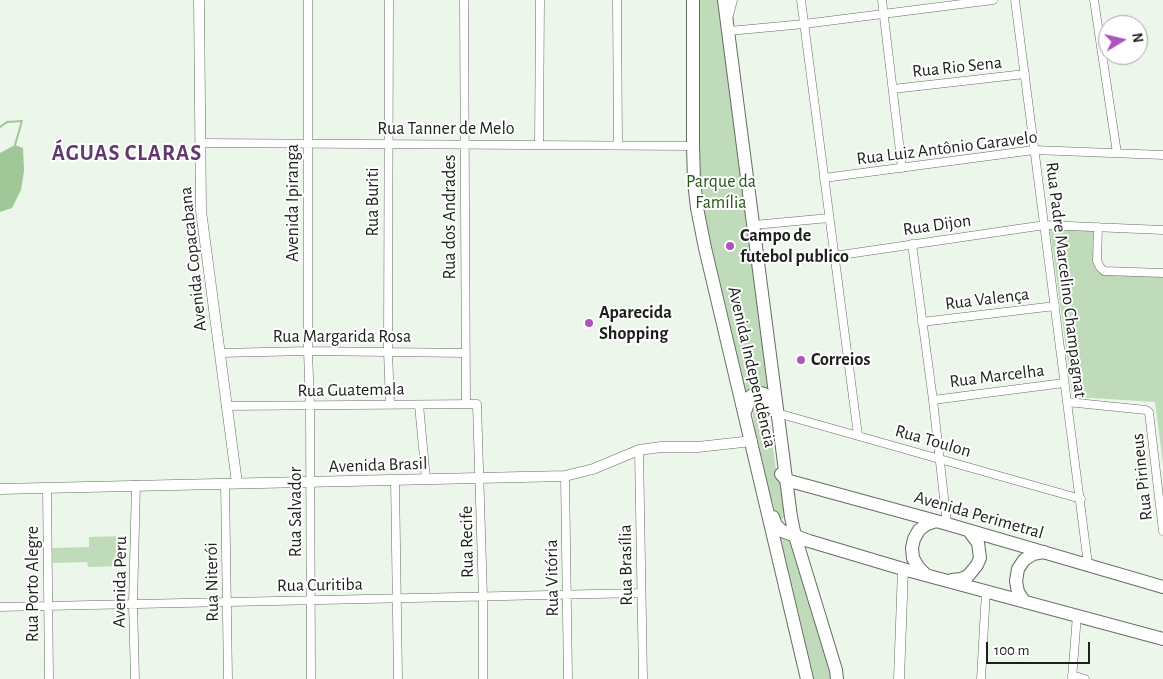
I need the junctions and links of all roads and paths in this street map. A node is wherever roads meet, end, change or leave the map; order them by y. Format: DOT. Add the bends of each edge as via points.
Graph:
graph roads {
  1 [pos="199,0"];
  2 [pos="308,0"];
  3 [pos="389,0"];
  4 [pos="464,0"];
  5 [pos="540,0"];
  6 [pos="617,0"];
  7 [pos="693,0"];
  8 [pos="724,0"];
  9 [pos="733,0"];
  10 [pos="801,0"];
  11 [pos="882,0"];
  12 [pos="994,0"];
  13 [pos="1015,0"];
  14 [pos="1094,0"];
  15 [pos="884,14"];
  16 [pos="804,24"];
  17 [pos="729,26"];
  18 [pos="1025,74"];
  19 [pos="892,89"];
  20 [pos="200,143"];
  21 [pos="309,143"];
  22 [pos="388,144"];
  23 [pos="465,144"];
  24 [pos="539,145"];
  25 [pos="618,145"];
  26 [pos="693,146"];
  27 [pos="1034,150"];
  28 [pos="1117,153"];
  29 [pos="1163,155"];
  30 [pos="902,168"];
  31 [pos="824,178"];
  32 [pos="829,218"];
  33 [pos="754,225"];
  34 [pos="1045,225"];
  35 [pos="1098,227"];
  36 [pos="1163,230"];
  37 [pos="912,244"];
  38 [pos="834,256"];
  39 [pos="1163,273"];
  40 [pos="1055,306"];
  41 [pos="922,322"];
  42 [pos="308,351"];
  43 [pos="388,351"];
  44 [pos="220,353"];
  45 [pos="465,353"];
  46 [pos="1064,383"];
  47 [pos="933,400"];
  48 [pos="1067,402"];
  49 [pos="390,404"];
  50 [pos="466,404"];
  51 [pos="477,404"];
  52 [pos="418,405"];
  53 [pos="226,406"];
  54 [pos="310,406"];
  55 [pos="777,413"];
  56 [pos="746,415"];
  57 [pos="858,435"];
  58 [pos="752,441"];
  59 [pos="639,450"];
  60 [pos="940,459"];
  61 [pos="758,470"];
  62 [pos="565,476"];
  63 [pos="480,478"];
  64 [pos="395,480"];
  65 [pos="426,480"];
  66 [pos="786,480"];
  67 [pos="310,483"];
  68 [pos="225,484"];
  69 [pos="237,484"];
  70 [pos="136,485"];
  71 [pos="47,488"];
  72 [pos="0,489"];
  73 [pos="1081,499"];
  74 [pos="773,516"];
  75 [pos="791,517"];
  76 [pos="942,522"];
  77 [pos="969,531"];
  78 [pos="1163,531"];
  79 [pos="795,536"];
  80 [pos="1044,552"];
  81 [pos="1088,564"];
  82 [pos="903,569"];
  83 [pos="925,574"];
  84 [pos="949,580"];
  85 [pos="1163,587"];
  86 [pos="986,591"];
  87 [pos="641,593"];
  88 [pos="568,595"];
  89 [pos="483,597"];
  90 [pos="396,599"];
  91 [pos="311,601"];
  92 [pos="1024,601"];
  93 [pos="228,602"];
  94 [pos="133,603"];
  95 [pos="47,605"];
  96 [pos="0,607"];
  97 [pos="1077,615"];
  98 [pos="1163,639"];
  99 [pos="1072,677"];
  100 [pos="49,679"];
  101 [pos="135,679"];
  102 [pos="228,679"];
  103 [pos="311,679"];
  104 [pos="398,679"];
  105 [pos="483,679"];
  106 [pos="568,679"];
  107 [pos="644,679"];
  108 [pos="807,679"];
  109 [pos="837,679"];
  110 [pos="899,679"];
  111 [pos="981,679"];
  112 [pos="1085,679"];
  1 -- 20 [label="street, Avenida Copacabana"];
  2 -- 21 [label="street, Avenida Ipiranga"];
  3 -- 22 [label="street, Rua Buriti"];
  4 -- 23 [label="street, Rua dos Andrades"];
  5 -- 24 [label="street"];
  6 -- 25 [label="street"];
  7 -- 26 [label="main road, Avenida Independência"];
  8 -- 17 [label="main road, Avenida Independência"];
  9 -- 17 [label="street"];
  10 -- 16 [label="street"];
  11 -- 15 [label="street"];
  12 -- 15 [label="street"];
  13 -- 18 [label="street, Rua Padre Marcelino Champagnat"];
  14 -- 28 [label="street"];
  15 -- 16 [label="street"];
  15 -- 19 [label="street"];
  16 -- 17 [label="street"];
  16 -- 31 [label="street"];
  17 -- 33 [label="main road, Avenida Independência"];
  18 -- 19 [label="street, Rua Rio Sena"];
  18 -- 27 [label="street, Rua Padre Marcelino Champagnat"];
  19 -- 30 [label="street"];
  20 -- 21 [label="street, Rua Tanner de Melo"];
  20 -- 44 [label="street, Avenida Copacabana" via="201,210"];
  21 -- 22 [label="street, Rua Tanner de Melo"];
  21 -- 42 [label="street, Avenida Ipiranga"];
  22 -- 23 [label="street, Rua Tanner de Melo"];
  22 -- 43 [label="street, Rua Buriti"];
  23 -- 24 [label="street, Rua Tanner de Melo"];
  23 -- 45 [label="street, Rua dos Andrades"];
  24 -- 25 [label="street, Rua Tanner de Melo"];
  25 -- 26 [label="street, Rua Tanner de Melo"];
  26 -- 56 [label="main road, Avenida Independência" via="699,216"];
  27 -- 28 [label="street, Rua Luiz Antônio Garavelo"];
  27 -- 30 [label="street, Rua Luiz Antônio Garavelo"];
  27 -- 34 [label="street, Rua Padre Marcelino Champagnat"];
  28 -- 29 [label="street, Rua Luiz Antônio Garavelo"];
  30 -- 31 [label="street, Rua Luiz Antônio Garavelo"];
  31 -- 32 [label="street"];
  32 -- 33 [label="street"];
  32 -- 38 [label="street"];
  33 -- 55 [label="main road, Avenida Independência"];
  34 -- 35 [label="street, Rua Dijon"];
  34 -- 37 [label="street, Rua Dijon"];
  34 -- 40 [label="street, Rua Padre Marcelino Champagnat"];
  35 -- 36 [label="street, Rua Dijon"];
  35 -- 39 [label="street" via="1097,260 1100,268"];
  37 -- 38 [label="street, Rua Dijon"];
  37 -- 41 [label="street"];
  38 -- 57 [label="street"];
  40 -- 41 [label="street, Rua Valença"];
  40 -- 46 [label="street, Rua Padre Marcelino Champagnat"];
  41 -- 47 [label="street"];
  42 -- 43 [label="street, Rua Margarida Rosa"];
  42 -- 44 [label="street, Rua Margarida Rosa"];
  42 -- 54 [label="street, Avenida Ipiranga"];
  43 -- 45 [label="street, Rua Margarida Rosa"];
  43 -- 49 [label="street, Rua Buriti"];
  44 -- 53 [label="street, Avenida Copacabana"];
  45 -- 50 [label="street, Rua dos Andrades"];
  46 -- 47 [label="street, Rua Marcelha"];
  46 -- 48 [label="street, Rua Padre Marcelino Champagnat"];
  47 -- 60 [label="street"];
  48 -- 73 [label="street, Rua Padre Marcelino Champagnat"];
  48 -- 78 [label="street, Rua Pirineus" via="1149,412"];
  49 -- 52 [label="street, Rua Guatemala"];
  49 -- 54 [label="street, Rua Guatemala"];
  50 -- 51 [label="street, Rua Guatemala"];
  50 -- 52 [label="street, Rua Guatemala"];
  51 -- 63 [label="street, Rua Recife"];
  52 -- 65 [label="street"];
  53 -- 54 [label="street, Rua Guatemala"];
  53 -- 69 [label="street, Avenida Copacabana"];
  54 -- 67 [label="street, Rua Salvador"];
  55 -- 57 [label="street, Rua Toulon"];
  55 -- 66 [label="main road, Avenida Independência"];
  56 -- 58 [label="main road, Avenida Independência"];
  56 -- 66 [label="main road" via="745,407 751,395 759,392 766,395 778,467"];
  57 -- 60 [label="street, Rua Toulon"];
  58 -- 59 [label="street, Avenida Brasil"];
  58 -- 61 [label="main road, Avenida Independência"];
  59 -- 62 [label="street, Avenida Brasil" via="593,469"];
  59 -- 87 [label="street, Rua Brasília"];
  60 -- 73 [label="street, Rua Toulon"];
  60 -- 76 [label="street"];
  61 -- 74 [label="main road"];
  61 -- 108 [label="main road, Avenida Independência"];
  62 -- 63 [label="street, Avenida Brasil"];
  62 -- 88 [label="street, Rua Vitória"];
  63 -- 65 [label="street, Avenida Brasil"];
  63 -- 89 [label="street, Rua Recife"];
  64 -- 65 [label="street, Avenida Brasil"];
  64 -- 67 [label="street, Avenida Brasil"];
  64 -- 90 [label="street"];
  66 -- 75 [label="main road, Avenida Independência"];
  66 -- 76 [label="main road, Avenida Perimetral"];
  67 -- 69 [label="street, Avenida Brasil"];
  67 -- 91 [label="street, Rua Salvador"];
  68 -- 69 [label="street, Avenida Brasil"];
  68 -- 70 [label="street, Avenida Brasil"];
  68 -- 93 [label="street, Rua Niterói"];
  70 -- 71 [label="street, Avenida Brasil"];
  70 -- 94 [label="street, Avenida Peru"];
  71 -- 72 [label="street, Avenida Brasil"];
  71 -- 95 [label="street, Rua Porto Alegre"];
  73 -- 81 [label="street, Rua Padre Marcelino Champagnat"];
  74 -- 75 [label="main road" via="780,522"];
  74 -- 79 [label="main road" via="779,528"];
  75 -- 79 [label="main road, Avenida Independência"];
  76 -- 77 [label="main road, Avenida Perimetral"];
  76 -- 83 [label="main road" via="927,524 914,539 913,558"];
  77 -- 80 [label="main road, Avenida Perimetral"];
  77 -- 84 [label="main road" via="980,550 980,558 968,576"];
  79 -- 82 [label="main road"];
  79 -- 109 [label="main road, Avenida Independência"];
  80 -- 81 [label="main road, Avenida Perimetral"];
  80 -- 92 [label="main road" via="1024,560 1018,570 1018,592"];
  81 -- 85 [label="main road, Avenida Perimetral"];
  82 -- 83 [label="main road"];
  82 -- 110 [label="street"];
  83 -- 84 [label="main road"];
  84 -- 86 [label="main road"];
  86 -- 92 [label="main road"];
  86 -- 111 [label="street"];
  87 -- 88 [label="street, Rua Curitiba"];
  87 -- 107 [label="street, Rua Brasília"];
  88 -- 89 [label="street, Rua Curitiba"];
  88 -- 106 [label="street, Rua Vitória"];
  89 -- 90 [label="street, Rua Curitiba"];
  89 -- 105 [label="street, Rua Recife"];
  90 -- 91 [label="street, Rua Curitiba"];
  90 -- 104 [label="street"];
  91 -- 93 [label="street, Rua Curitiba"];
  91 -- 103 [label="street, Rua Salvador"];
  92 -- 97 [label="main road"];
  93 -- 94 [label="street, Rua Curitiba"];
  93 -- 102 [label="street, Rua Niterói"];
  94 -- 95 [label="street, Rua Curitiba"];
  94 -- 101 [label="street, Avenida Peru"];
  95 -- 96 [label="street, Rua Curitiba"];
  95 -- 100 [label="street, Rua Porto Alegre"];
  97 -- 98 [label="main road"];
  97 -- 99 [label="street"];
  99 -- 112 [label="street"];
}
